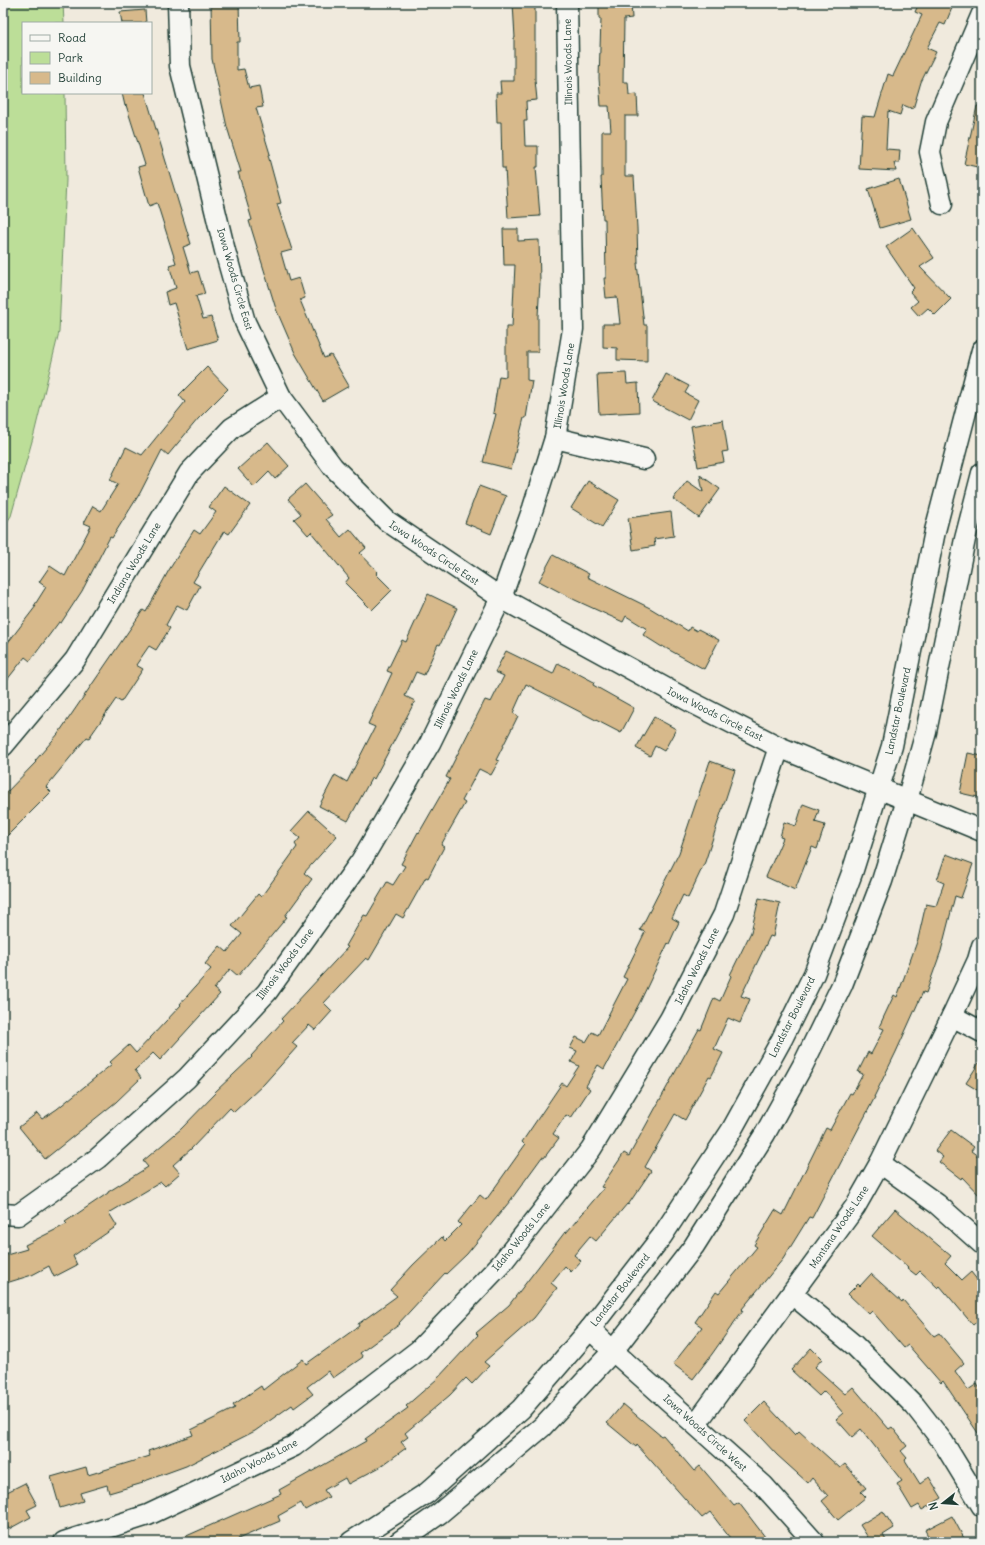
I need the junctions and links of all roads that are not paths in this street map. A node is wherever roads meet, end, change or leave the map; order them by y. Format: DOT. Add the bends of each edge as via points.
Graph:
graph roads {
  1 [pos="178,3"];
  2 [pos="567,3"];
  3 [pos="982,14"];
  4 [pos="942,204"];
  5 [pos="982,350"];
  6 [pos="281,397"];
  7 [pos="555,438"];
  8 [pos="644,459"];
  9 [pos="982,473"];
  10 [pos="501,598"];
  11 [pos="3,746"];
  12 [pos="779,747"];
  13 [pos="879,789"];
  14 [pos="907,800"];
  15 [pos="982,831"];
  16 [pos="982,946"];
  17 [pos="952,1016"];
  18 [pos="982,1032"];
  19 [pos="880,1163"];
  20 [pos="3,1214"];
  21 [pos="982,1244"];
  22 [pos="792,1294"];
  23 [pos="590,1329"];
  24 [pos="613,1351"];
  25 [pos="696,1424"];
  26 [pos="982,1506"];
  27 [pos="64,1542"];
  28 [pos="351,1542"];
  29 [pos="399,1542"];
  30 [pos="814,1542"];
  1 -- 6 [label="street, Iowa Woods Circle East" via="180,66 225,251 245,322"];
  2 -- 7 [label="street, Illinois Woods Lane" via="573,329"];
  3 -- 4 [label="street" via="936,122 930,152"];
  5 -- 13 [label="street, Landstar Boulevard" via="935,531 892,746"];
  6 -- 10 [label="street, Iowa Woods Circle East" via="333,467 387,521"];
  6 -- 11 [label="street, Indiana Woods Lane" via="232,428 189,473 75,660"];
  7 -- 8 [label="street"];
  7 -- 10 [label="street, Illinois Woods Lane"];
  9 -- 14 [label="street" via="965,539 926,732"];
  10 -- 12 [label="street, Iowa Woods Circle East"];
  10 -- 20 [label="street, Illinois Woods Lane" via="430,742 361,861 267,992 187,1078 98,1158 18,1215"];
  12 -- 13 [label="street, Iowa Woods Circle East"];
  12 -- 27 [label="street, Idaho Woods Lane" via="724,914 670,1019 591,1149 501,1264 419,1350 294,1446 148,1515"];
  13 -- 14 [label="street, Iowa Woods Circle East"];
  13 -- 23 [label="street, Landstar Boulevard" via="852,873 814,974 782,1040 731,1131 662,1236"];
  14 -- 15 [label="street"];
  14 -- 24 [label="street" via="882,882 842,985 803,1065 765,1134 694,1246"];
  16 -- 17 [label="street, Montana Woods Lane"];
  17 -- 18 [label="street"];
  17 -- 19 [label="street, Montana Woods Lane"];
  19 -- 21 [label="street" via="937,1204"];
  19 -- 22 [label="street, Montana Woods Lane" via="855,1208"];
  22 -- 25 [label="street, Montana Woods Lane"];
  22 -- 26 [label="street" via="854,1345 915,1406 943,1442"];
  23 -- 24 [label="street, Iowa Woods Circle West"];
  23 -- 28 [label="street, Landstar Boulevard" via="522,1409 428,1493"];
  24 -- 25 [label="street, Iowa Woods Circle West"];
  24 -- 29 [label="street" via="542,1427 440,1514"];
  25 -- 30 [label="street, Iowa Woods Circle West" via="763,1485"];
}
